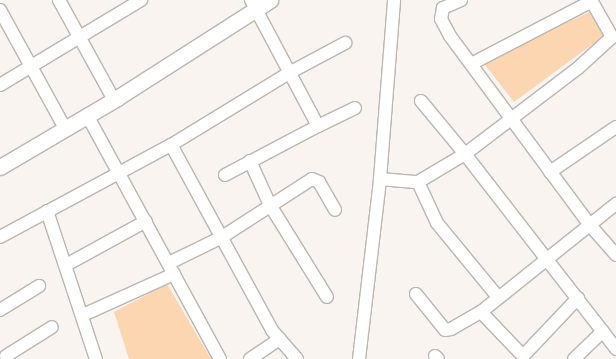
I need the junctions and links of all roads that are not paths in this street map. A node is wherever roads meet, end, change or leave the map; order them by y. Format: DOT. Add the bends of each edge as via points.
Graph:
graph roads {
  1 [pos="59,0"];
  2 [pos="141,0"];
  3 [pos="270,0"];
  4 [pos="394,0"];
  5 [pos="461,0"];
  6 [pos="592,1"];
  7 [pos="253,4"];
  8 [pos="0,10"];
  9 [pos="614,36"];
  10 [pos="81,38"];
  11 [pos="345,43"];
  12 [pos="473,63"];
  13 [pos="34,66"];
  14 [pos="289,73"];
  15 [pos="0,85"];
  16 [pos="114,100"];
  17 [pos="421,101"];
  18 [pos="355,108"];
  19 [pos="87,115"];
  20 [pos="513,117"];
  21 [pos="318,126"];
  22 [pos="616,127"];
  23 [pos="65,128"];
  24 [pos="171,145"];
  25 [pos="465,154"];
  26 [pos="250,161"];
  27 [pos="0,167"];
  28 [pos="550,172"];
  29 [pos="119,173"];
  30 [pos="225,175"];
  31 [pos="380,179"];
  32 [pos="418,182"];
  33 [pos="616,204"];
  34 [pos="270,205"];
  35 [pos="47,210"];
  36 [pos="335,210"];
  37 [pos="146,221"];
  38 [pos="589,224"];
  39 [pos="0,237"];
  40 [pos="222,237"];
  41 [pos="616,255"];
  42 [pos="546,258"];
  43 [pos="66,265"];
  44 [pos="172,268"];
  45 [pos="39,286"];
  46 [pos="416,294"];
  47 [pos="327,297"];
  48 [pos="498,298"];
  49 [pos="578,298"];
  50 [pos="0,310"];
  51 [pos="481,312"];
  52 [pos="83,315"];
  53 [pos="52,327"];
  54 [pos="603,331"];
  55 [pos="280,339"];
  56 [pos="616,349"];
  57 [pos="4,354"];
  58 [pos="522,358"];
  59 [pos="96,359"];
  60 [pos="220,359"];
  61 [pos="250,359"];
  62 [pos="297,359"];
  63 [pos="359,359"];
  64 [pos="574,359"];
  1 -- 10 [label="street"];
  2 -- 10 [label="street"];
  3 -- 7 [label="street"];
  4 -- 31 [label="street"];
  5 -- 12 [label="street" via="443,8 441,19"];
  6 -- 9 [label="street"];
  6 -- 12 [label="street"];
  7 -- 14 [label="street"];
  7 -- 16 [label="street"];
  8 -- 13 [label="street"];
  9 -- 20 [label="street" via="578,68"];
  10 -- 13 [label="street"];
  10 -- 16 [label="street"];
  11 -- 14 [label="street"];
  12 -- 20 [label="street"];
  13 -- 15 [label="street"];
  13 -- 23 [label="street"];
  14 -- 21 [label="street"];
  14 -- 24 [label="street"];
  16 -- 19 [label="street"];
  17 -- 25 [label="street"];
  18 -- 21 [label="street"];
  19 -- 23 [label="street"];
  19 -- 29 [label="street"];
  20 -- 25 [label="street"];
  20 -- 28 [label="street"];
  21 -- 26 [label="street"];
  22 -- 28 [label="street"];
  23 -- 27 [label="street"];
  24 -- 29 [label="street"];
  24 -- 40 [label="street"];
  25 -- 32 [label="street"];
  25 -- 42 [label="street"];
  26 -- 30 [label="street"];
  26 -- 34 [label="street"];
  28 -- 38 [label="street"];
  29 -- 35 [label="street"];
  29 -- 37 [label="street"];
  31 -- 32 [label="street"];
  31 -- 63 [label="street"];
  32 -- 48 [label="street" via="437,223"];
  33 -- 38 [label="street"];
  34 -- 36 [label="street" via="316,179"];
  34 -- 40 [label="street"];
  34 -- 47 [label="street"];
  35 -- 39 [label="street"];
  35 -- 43 [label="street"];
  37 -- 43 [label="street"];
  37 -- 44 [label="street"];
  38 -- 41 [label="street"];
  38 -- 42 [label="street"];
  40 -- 44 [label="street"];
  40 -- 55 [label="street"];
  42 -- 48 [label="street"];
  42 -- 49 [label="street"];
  43 -- 52 [label="street"];
  44 -- 52 [label="street"];
  44 -- 60 [label="street"];
  45 -- 50 [label="street"];
  46 -- 51 [label="street" via="445,330"];
  48 -- 51 [label="street"];
  49 -- 54 [label="street"];
  49 -- 58 [label="street"];
  51 -- 58 [label="street"];
  52 -- 59 [label="street"];
  53 -- 57 [label="street"];
  54 -- 56 [label="street"];
  54 -- 64 [label="street"];
  55 -- 61 [label="street"];
  55 -- 62 [label="street"];
}
